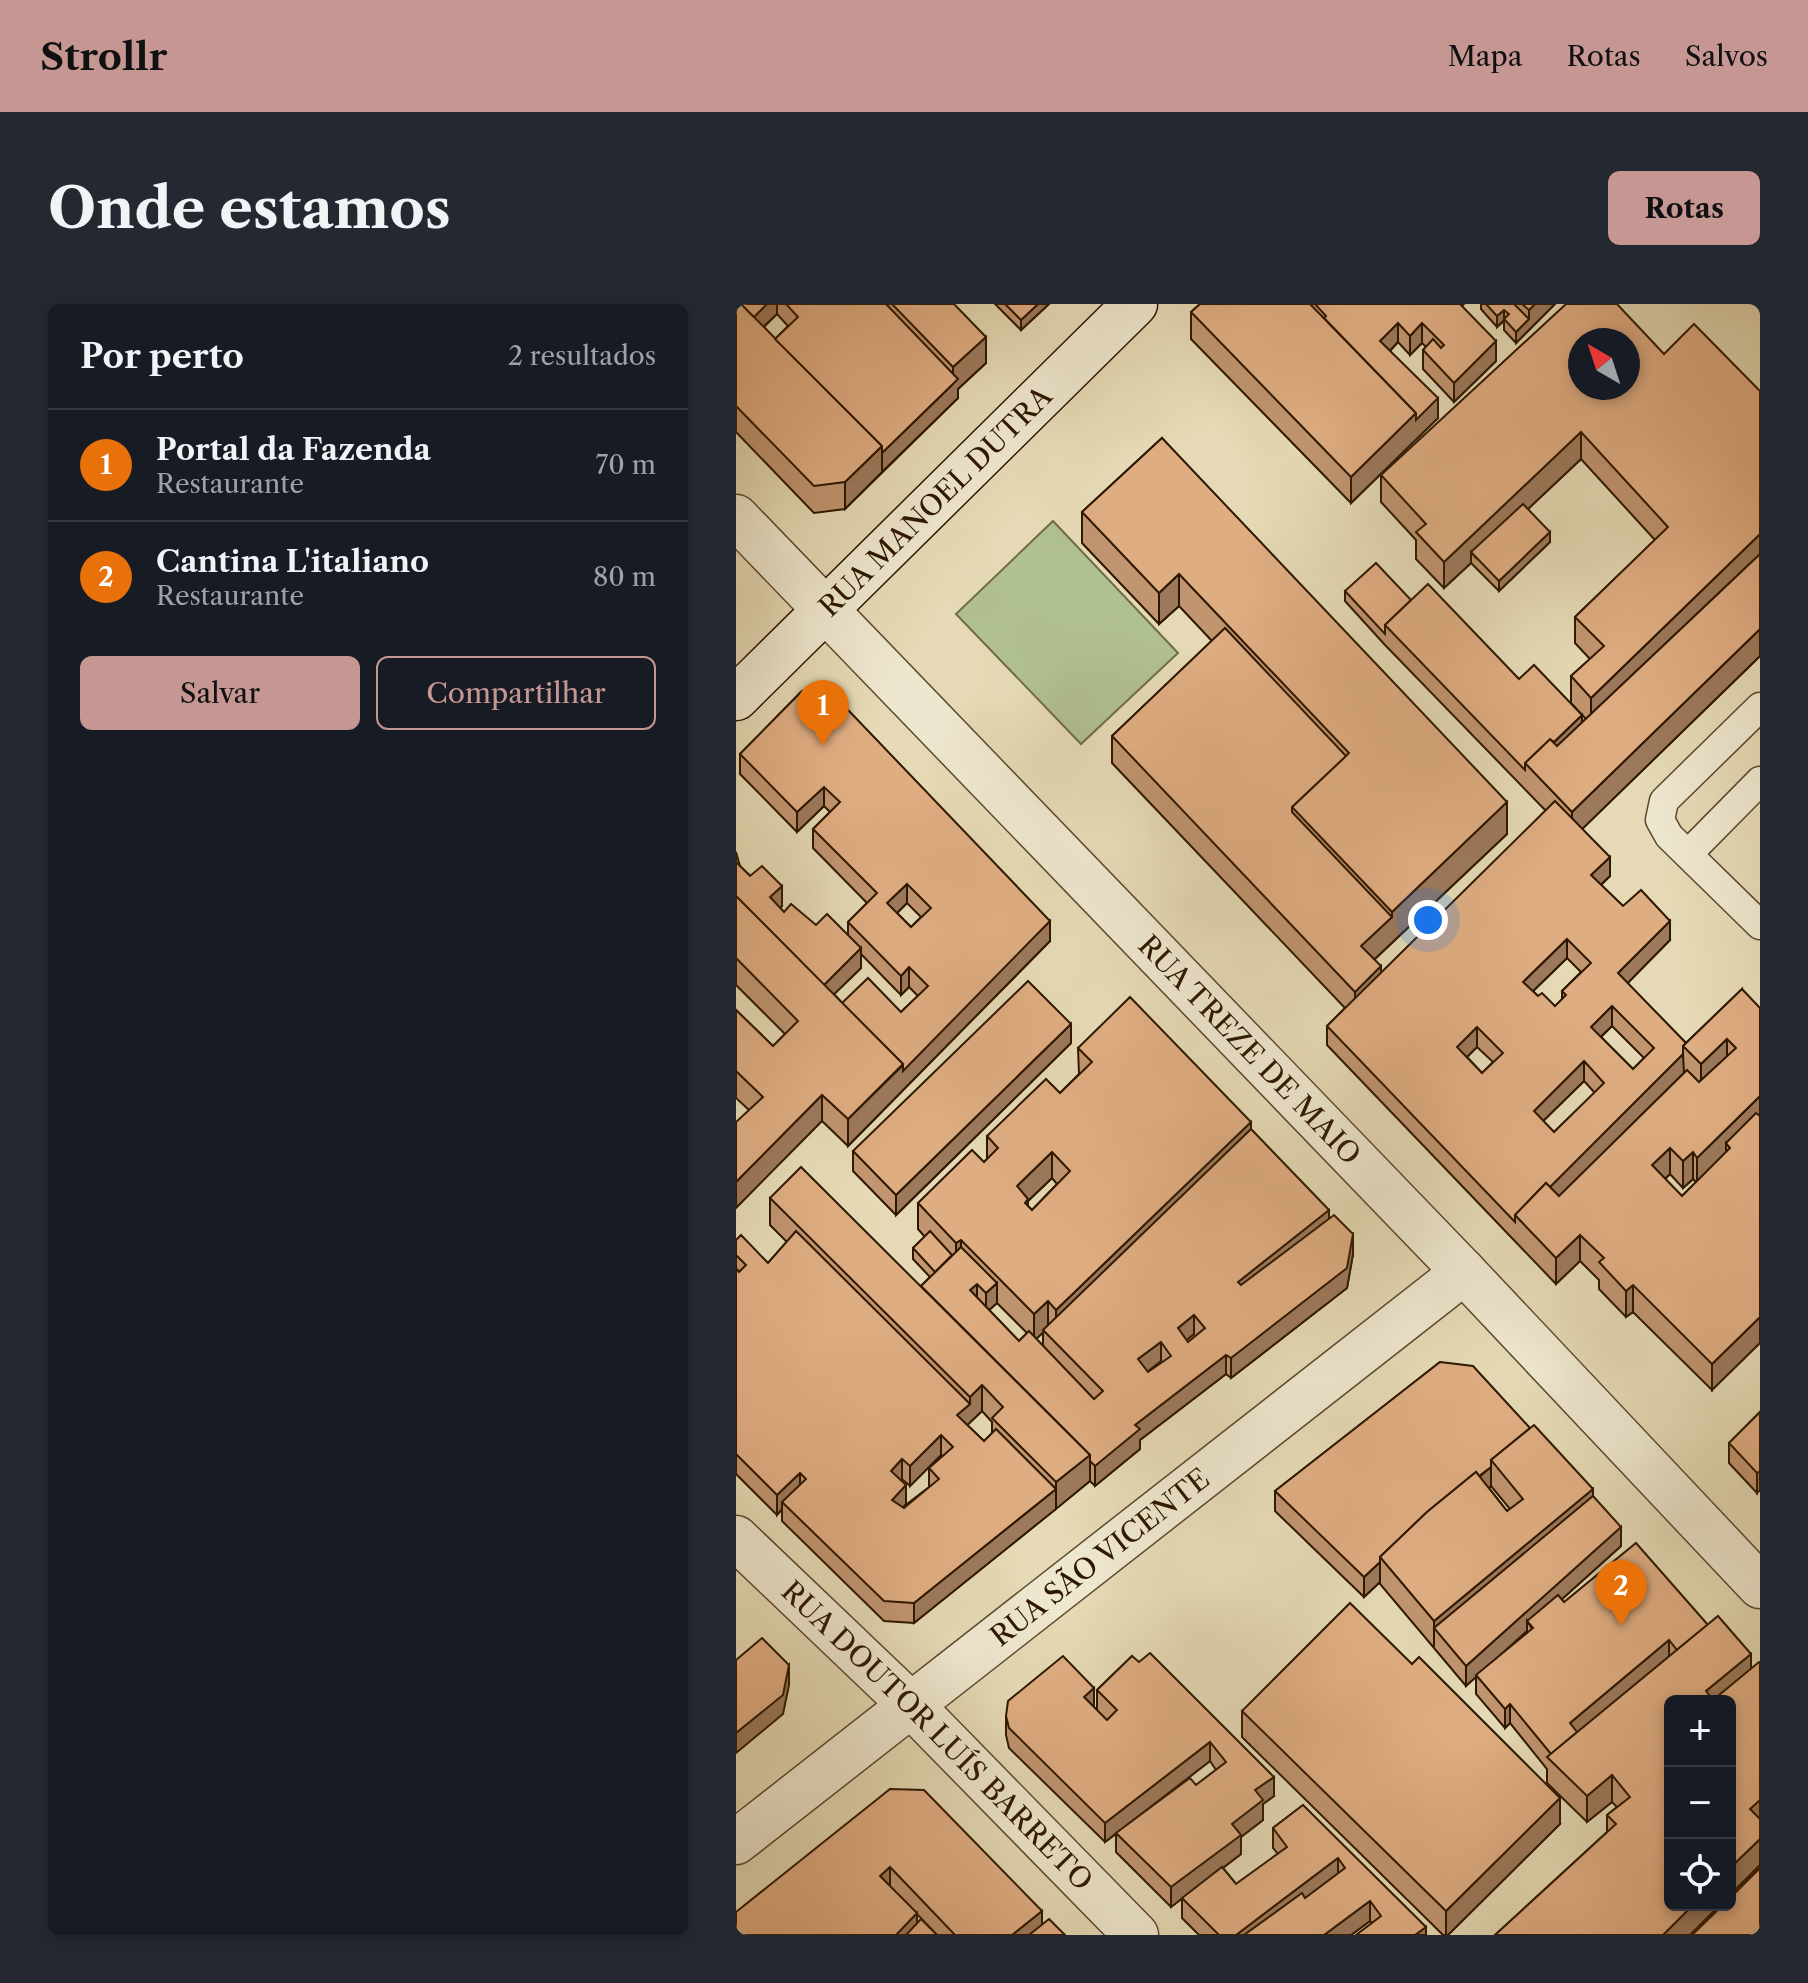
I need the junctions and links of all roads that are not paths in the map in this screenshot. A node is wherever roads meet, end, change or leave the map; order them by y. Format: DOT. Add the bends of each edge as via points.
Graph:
graph roads {
  1 [pos="1135,304"];
  2 [pos="736,517"];
  3 [pos="826,608"];
  4 [pos="736,698"];
  5 [pos="1760,707"];
  6 [pos="1760,781"];
  7 [pos="1688,854"];
  8 [pos="1760,925"];
  9 [pos="1464,1272"];
  10 [pos="736,1538"];
  11 [pos="1760,1586"];
  12 [pos="912,1706"];
  13 [pos="736,1842"];
  14 [pos="1136,1935"];
  1 -- 3 [label="street, RUA MANOEL DUTRA"];
  2 -- 3 [label="street, RUA TREZE DE MAIO"];
  3 -- 4 [label="street, RUA MANOEL DUTRA"];
  3 -- 9 [label="street, RUA TREZE DE MAIO"];
  5 -- 7 [label="lane" via="1664,801 1660,820"];
  6 -- 7 [label="lane"];
  7 -- 8 [label="lane"];
  9 -- 11 [label="street, RUA TREZE DE MAIO"];
  9 -- 12 [label="street, RUA SÃO VICENTE"];
  10 -- 12 [label="street, RUA DOUTOR LUÍS BARRETO"];
  12 -- 13 [label="street, RUA SÃO VICENTE"];
  12 -- 14 [label="street, RUA DOUTOR LUÍS BARRETO"];
}
